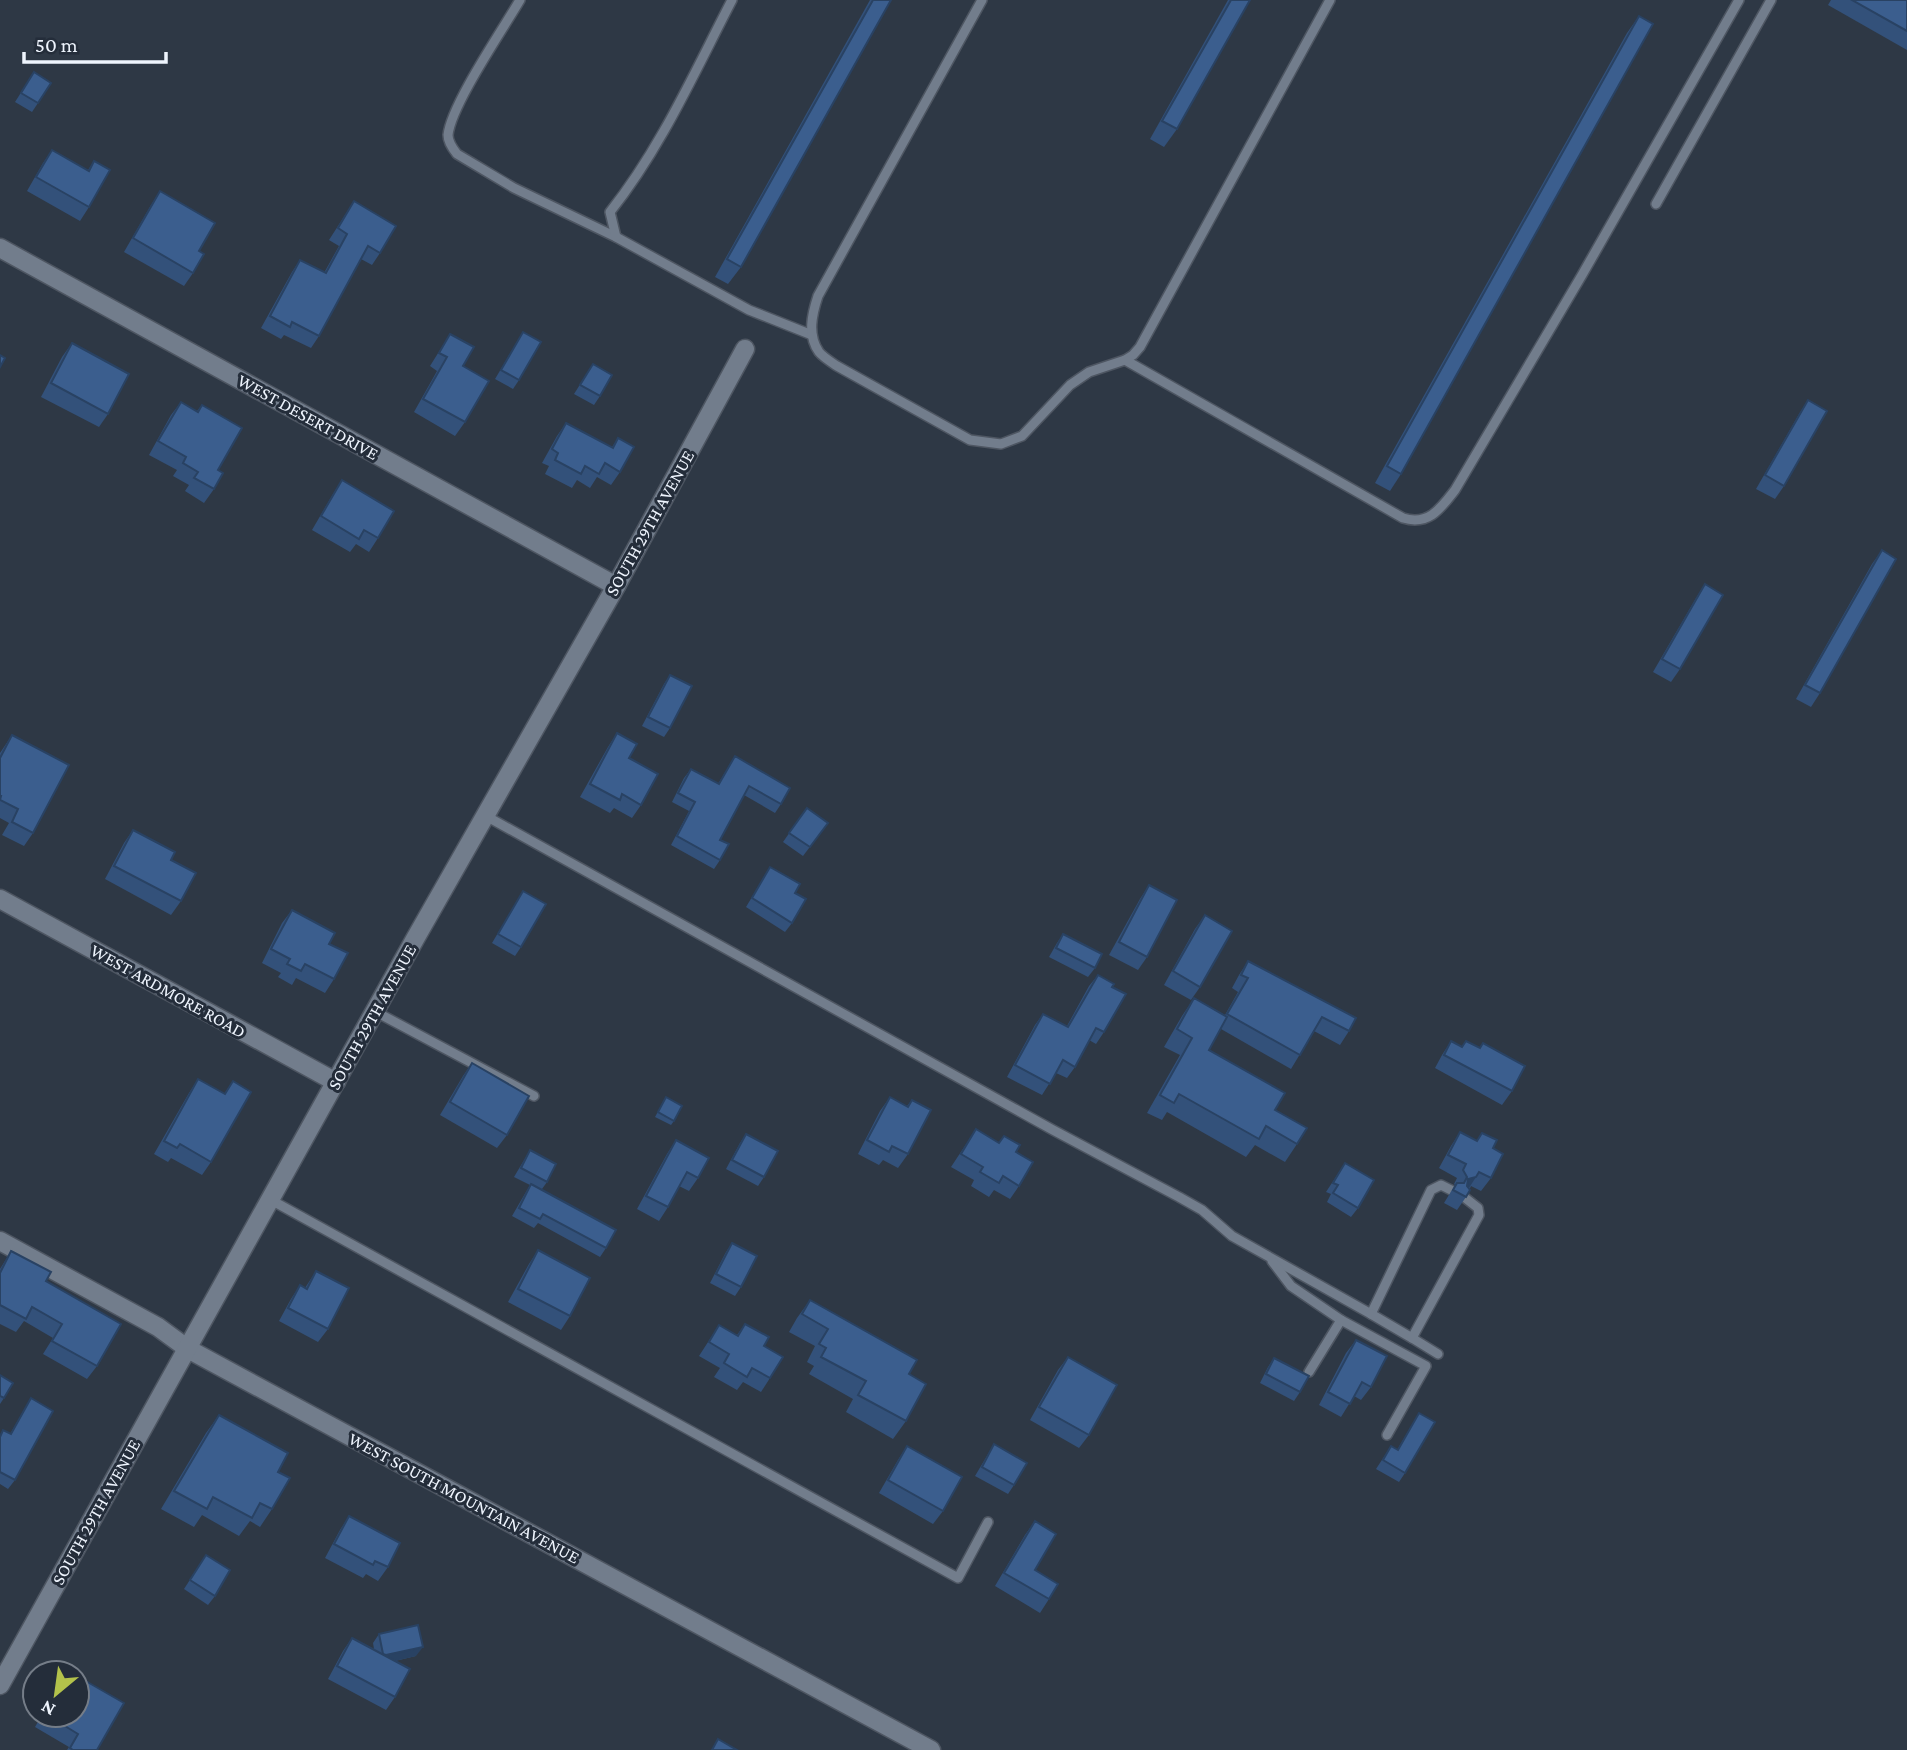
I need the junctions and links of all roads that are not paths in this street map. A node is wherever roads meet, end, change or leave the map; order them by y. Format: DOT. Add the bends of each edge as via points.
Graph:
graph roads {
  1 [pos="520,0"];
  2 [pos="732,0"];
  3 [pos="982,0"];
  4 [pos="1330,0"];
  5 [pos="1739,0"];
  6 [pos="1771,0"];
  7 [pos="1656,204"];
  8 [pos="615,237"];
  9 [pos="0,248"];
  10 [pos="812,335"];
  11 [pos="745,349"];
  12 [pos="1125,360"];
  13 [pos="615,586"];
  14 [pos="486,816"];
  15 [pos="0,899"];
  16 [pos="376,1012"];
  17 [pos="336,1083"];
  18 [pos="534,1096"];
  19 [pos="1451,1190"];
  20 [pos="1464,1197"];
  21 [pos="271,1200"];
  22 [pos="0,1241"];
  23 [pos="1269,1257"];
  24 [pos="1371,1314"];
  25 [pos="1340,1320"];
  26 [pos="1412,1338"];
  27 [pos="188,1349"];
  28 [pos="1438,1354"];
  29 [pos="1309,1372"];
  30 [pos="1387,1435"];
  31 [pos="988,1522"];
  32 [pos="0,1685"];
  33 [pos="931,1750"];
  1 -- 8 [label="lane" via="457,107 448,136 451,146 514,188"];
  2 -- 8 [label="lane" via="660,139 610,212"];
  3 -- 10 [label="lane" via="818,296"];
  4 -- 12 [label="lane" via="1140,347"];
  5 -- 12 [label="lane" via="1455,490 1426,520 1403,518"];
  6 -- 7 [label="lane"];
  8 -- 10 [label="lane" via="749,310"];
  9 -- 13 [label="street, WEST DESERT DRIVE"];
  10 -- 12 [label="lane" via="819,352 836,366 970,440 986,443 1022,436 1070,385 1089,372"];
  11 -- 13 [label="street, SOUTH 29TH AVENUE"];
  13 -- 14 [label="street, SOUTH 29TH AVENUE"];
  14 -- 16 [label="street, SOUTH 29TH AVENUE"];
  14 -- 23 [label="lane" via="1179,1197 1231,1236"];
  15 -- 17 [label="street, WEST ARDMORE ROAD"];
  16 -- 17 [label="street, SOUTH 29TH AVENUE"];
  16 -- 18 [label="lane"];
  17 -- 21 [label="street, SOUTH 29TH AVENUE"];
  19 -- 24 [label="lane" via="1441,1185 1431,1190"];
  20 -- 26 [label="lane" via="1478,1208 1479,1215"];
  21 -- 27 [label="street, SOUTH 29TH AVENUE"];
  21 -- 31 [label="lane" via="958,1578"];
  22 -- 27 [label="street, WEST SOUTH MOUNTAIN AVENUE" via="158,1327"];
  23 -- 24 [label="lane"];
  23 -- 25 [label="lane" via="1291,1286"];
  24 -- 26 [label="lane"];
  25 -- 29 [label="lane"];
  25 -- 30 [label="lane" via="1426,1366"];
  26 -- 28 [label="lane"];
  27 -- 32 [label="street, SOUTH 29TH AVENUE"];
  27 -- 33 [label="street, WEST SOUTH MOUNTAIN AVENUE"];
}
